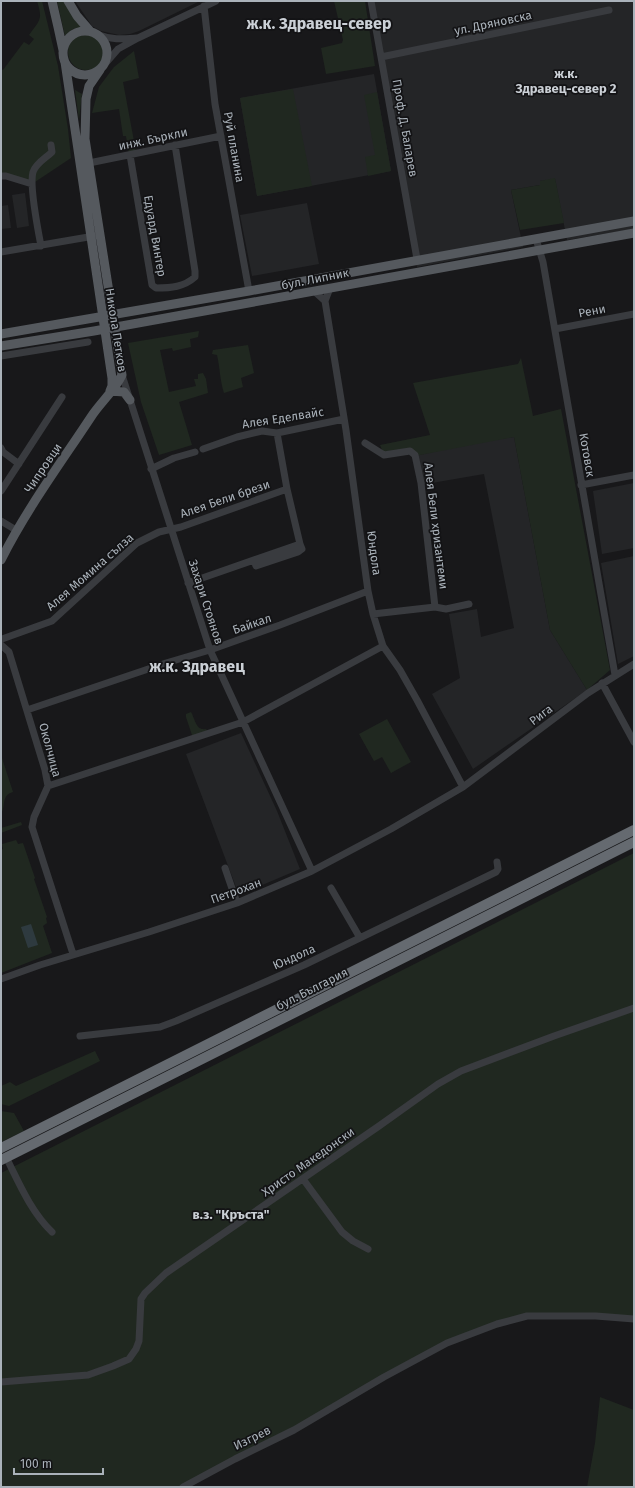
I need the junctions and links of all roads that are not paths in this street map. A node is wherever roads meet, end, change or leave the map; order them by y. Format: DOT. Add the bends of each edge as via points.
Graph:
graph roads {
  1 [pos="52,1"];
  2 [pos="68,1"];
  3 [pos="216,1"];
  4 [pos="371,1"];
  5 [pos="204,6"];
  6 [pos="609,10"];
  7 [pos="95,33"];
  8 [pos="138,38"];
  9 [pos="381,57"];
  10 [pos="64,58"];
  11 [pos="102,67"];
  12 [pos="221,136"];
  13 [pos="51,145"];
  14 [pos="175,145"];
  15 [pos="130,155"];
  16 [pos="89,163"];
  17 [pos="3,177"];
  18 [pos="32,184"];
  19 [pos="634,221"];
  20 [pos="634,233"];
  21 [pos="100,235"];
  22 [pos="90,237"];
  23 [pos="536,239"];
  24 [pos="41,246"];
  25 [pos="540,250"];
  26 [pos="1,252"];
  27 [pos="417,259"];
  28 [pos="330,288"];
  29 [pos="249,291"];
  30 [pos="315,292"];
  31 [pos="325,301"];
  32 [pos="112,314"];
  33 [pos="634,314"];
  34 [pos="102,316"];
  35 [pos="114,327"];
  36 [pos="104,329"];
  37 [pos="554,329"];
  38 [pos="1,334"];
  39 [pos="88,342"];
  40 [pos="1,346"];
  41 [pos="1,356"];
  42 [pos="122,375"];
  43 [pos="110,391"];
  44 [pos="62,397"];
  45 [pos="130,400"];
  46 [pos="344,419"];
  47 [pos="278,433"];
  48 [pos="365,443"];
  49 [pos="203,449"];
  50 [pos="2,452"];
  51 [pos="195,452"];
  52 [pos="19,464"];
  53 [pos="151,469"];
  54 [pos="634,475"];
  55 [pos="581,485"];
  56 [pos="287,489"];
  57 [pos="1,491"];
  58 [pos="1,521"];
  59 [pos="16,530"];
  60 [pos="171,530"];
  61 [pos="1,560"];
  62 [pos="188,583"];
  63 [pos="368,591"];
  64 [pos="469,604"];
  65 [pos="435,608"];
  66 [pos="373,614"];
  67 [pos="1,641"];
  68 [pos="383,646"];
  69 [pos="210,650"];
  70 [pos="634,664"];
  71 [pos="615,675"];
  72 [pos="602,683"];
  73 [pos="27,710"];
  74 [pos="243,722"];
  75 [pos="634,742"];
  76 [pos="48,786"];
  77 [pos="463,787"];
  78 [pos="634,830"];
  79 [pos="634,842"];
  80 [pos="497,862"];
  81 [pos="225,868"];
  82 [pos="312,872"];
  83 [pos="331,888"];
  84 [pos="237,903"];
  85 [pos="360,938"];
  86 [pos="73,954"];
  87 [pos="1,979"];
  88 [pos="634,1008"];
  89 [pos="80,1036"];
  90 [pos="1,1148"];
  91 [pos="3,1159"];
  92 [pos="303,1179"];
  93 [pos="52,1232"];
  94 [pos="368,1249"];
  95 [pos="634,1319"];
  96 [pos="1,1382"];
  97 [pos="183,1487"];
  1 -- 10 [label="main road, Никола Петков"];
  2 -- 7 [label="main road" via="77,16"];
  3 -- 5 [label="street"];
  4 -- 9 [label="street, Проф. Д. Баларев"];
  5 -- 8 [label="street"];
  5 -- 12 [label="street, Руй планина"];
  6 -- 9 [label="street, ул. Дряновска"];
  7 -- 8 [label="street" via="108,38"];
  7 -- 10 [label="main road" via="73,34 65,43"];
  7 -- 11 [label="main road" via="103,40 108,52"];
  8 -- 11 [label="street" via="118,49"];
  9 -- 27 [label="street, Проф. Д. Баларев"];
  10 -- 11 [label="main road" via="71,71 83,75 89,75"];
  10 -- 22 [label="main road, Никола Петков"];
  11 -- 16 [label="main road, Никола Петков" via="89,86 86,99 85,139"];
  12 -- 14 [label="street, инж. Бъркли"];
  12 -- 29 [label="street, Руй планина"];
  13 -- 18 [label="street" via="52,152 33,172"];
  14 -- 15 [label="street, инж. Бъркли"];
  14 -- 15 [label="street, Едуард Винтер" via="196,271 196,277 180,287 156,288 152,285"];
  15 -- 16 [label="street, инж. Бъркли"];
  16 -- 21 [label="main road, Никола Петков"];
  17 -- 18 [label="street"];
  18 -- 24 [label="street"];
  19 -- 23 [label="main road, бул. Липник"];
  20 -- 25 [label="main road, бул. Липник"];
  21 -- 22 [label="street"];
  21 -- 32 [label="main road, Никола Петков"];
  22 -- 24 [label="street"];
  22 -- 34 [label="main road, Никола Петков"];
  23 -- 25 [label="street, Котовск"];
  23 -- 27 [label="main road, бул. Липник"];
  24 -- 26 [label="street"];
  25 -- 28 [label="main road, бул. Липник"];
  25 -- 37 [label="street, Котовск"];
  27 -- 29 [label="main road, бул. Липник"];
  28 -- 30 [label="main road, бул. Липник"];
  28 -- 31 [label="street"];
  29 -- 32 [label="main road, бул. Липник"];
  30 -- 31 [label="street"];
  30 -- 35 [label="main road, бул. Липник"];
  31 -- 46 [label="street, Юндола"];
  32 -- 34 [label="main road, бул. Липник"];
  32 -- 35 [label="main road, Никола Петков"];
  33 -- 37 [label="street, Рени"];
  34 -- 36 [label="main road, Никола Петков"];
  34 -- 38 [label="main road, бул. Липник"];
  35 -- 36 [label="main road, бул. Липник"];
  35 -- 42 [label="main road, Никола Петков"];
  36 -- 40 [label="main road, бул. Липник"];
  36 -- 43 [label="main road, Никола Петков" via="112,378"];
  37 -- 55 [label="street, Котовск"];
  39 -- 41 [label="street"];
  42 -- 43 [label="main road, Никола Петков"];
  42 -- 45 [label="street, Захари Стоянов"];
  43 -- 45 [label="main road" via="124,392"];
  43 -- 59 [label="main road, Чипровци"];
  44 -- 52 [label="street"];
  45 -- 53 [label="street, Захари Стоянов"];
  46 -- 47 [label="street, Алея Еделвайс"];
  46 -- 63 [label="street, Юндола"];
  47 -- 49 [label="street, Алея Еделвайс" via="262,431"];
  47 -- 56 [label="street, Алея Бели брези"];
  48 -- 65 [label="street, Алея Бели хризантеми" via="384,455 410,451 415,455 421,483"];
  50 -- 52 [label="street"];
  51 -- 53 [label="street"];
  52 -- 57 [label="street"];
  53 -- 60 [label="street, Захари Стоянов"];
  54 -- 55 [label="street"];
  55 -- 71 [label="street, Котовск"];
  56 -- 60 [label="street, Алея Бели брези"];
  56 -- 62 [label="street, Алея Бели брези" via="300,544"];
  58 -- 59 [label="street"];
  59 -- 61 [label="main road, Чипровци"];
  60 -- 62 [label="street, Захари Стоянов"];
  60 -- 67 [label="street, Алея Момина сълза" via="159,532 137,543 52,621"];
  62 -- 69 [label="street, Захари Стоянов"];
  63 -- 66 [label="street, Юндола"];
  63 -- 69 [label="street, Байкал"];
  64 -- 65 [label="street" via="446,609"];
  65 -- 66 [label="street"];
  66 -- 68 [label="street, Юндола"];
  67 -- 73 [label="street, Околчица" via="9,652"];
  68 -- 74 [label="street"];
  68 -- 77 [label="street, Юндола" via="417,700"];
  69 -- 73 [label="street, Байкал"];
  69 -- 74 [label="street, Захари Стоянов"];
  70 -- 71 [label="street, Рига"];
  71 -- 72 [label="street, Рига"];
  72 -- 75 [label="street"];
  72 -- 77 [label="street, Рига"];
  73 -- 76 [label="street, Околчица"];
  74 -- 76 [label="street"];
  74 -- 82 [label="street, Захари Стоянов"];
  76 -- 86 [label="street, Околчица" via="32,827"];
  77 -- 82 [label="street, Петрохан"];
  78 -- 90 [label="highway, бул. България"];
  79 -- 91 [label="highway, бул. България"];
  80 -- 85 [label="street, Юндола" via="496,872"];
  81 -- 84 [label="street"];
  82 -- 84 [label="street, Петрохан"];
  83 -- 85 [label="street"];
  84 -- 86 [label="street, Петрохан"];
  85 -- 89 [label="street, Юндола" via="160,1027"];
  86 -- 87 [label="street, Петрохан"];
  88 -- 92 [label="street, Христо Македонски" via="461,1071 438,1084"];
  91 -- 93 [label="street" via="44,1225"];
  92 -- 94 [label="street" via="342,1232"];
  92 -- 96 [label="street, Христо Македонски" via="166,1273 145,1293 141,1299 139,1341 129,1359 88,1375"];
  95 -- 97 [label="street, Изгрев" via="527,1316 497,1324 447,1343 384,1376 294,1430"];
}
